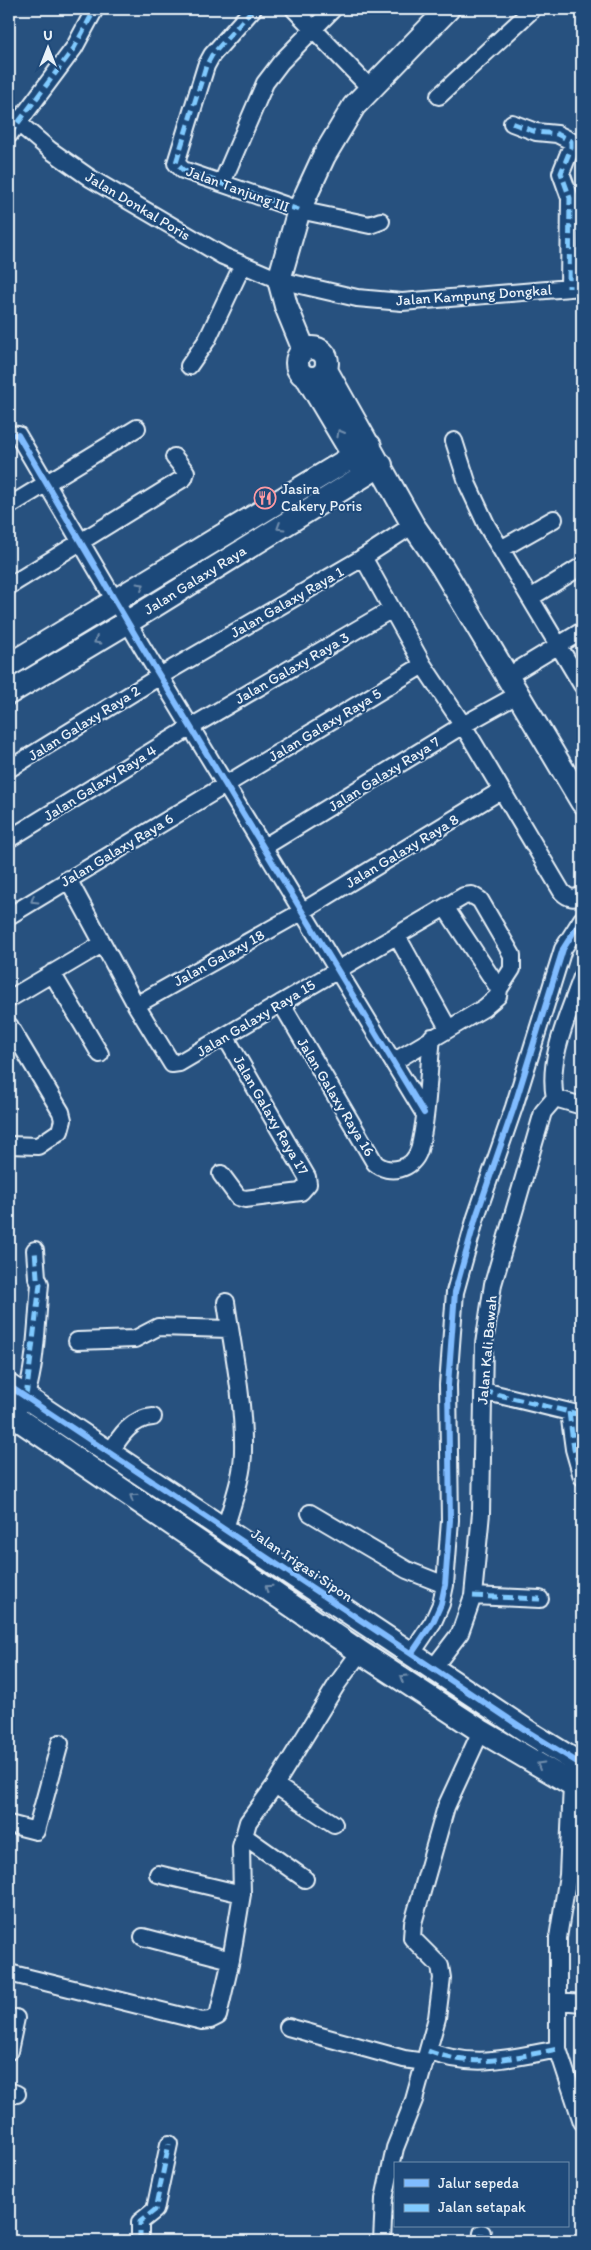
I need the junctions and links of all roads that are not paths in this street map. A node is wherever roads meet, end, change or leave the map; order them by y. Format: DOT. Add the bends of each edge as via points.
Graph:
graph roads {
  1 [pos="95,9"];
  2 [pos="253,9"];
  3 [pos="294,9"];
  4 [pos="333,9"];
  5 [pos="448,9"];
  6 [pos="533,9"];
  7 [pos="313,29"];
  8 [pos="370,88"];
  9 [pos="439,96"];
  10 [pos="14,118"];
  11 [pos="512,123"];
  12 [pos="9,135"];
  13 [pos="222,183"];
  14 [pos="299,210"];
  15 [pos="381,221"];
  16 [pos="242,266"];
  17 [pos="279,280"];
  18 [pos="576,288"];
  19 [pos="189,366"];
  20 [pos="137,428"];
  21 [pos="9,434"];
  22 [pos="454,441"];
  23 [pos="174,456"];
  24 [pos="367,460"];
  25 [pos="47,483"];
  26 [pos="9,506"];
  27 [pos="554,519"];
  28 [pos="413,525"];
  29 [pos="82,542"];
  30 [pos="501,549"];
  31 [pos="363,557"];
  32 [pos="582,566"];
  33 [pos="9,586"];
  34 [pos="530,598"];
  35 [pos="116,601"];
  36 [pos="392,609"];
  37 [pos="128,622"];
  38 [pos="582,631"];
  39 [pos="560,644"];
  40 [pos="9,665"];
  41 [pos="423,665"];
  42 [pos="160,676"];
  43 [pos="582,685"];
  44 [pos="510,691"];
  45 [pos="9,693"];
  46 [pos="463,725"];
  47 [pos="191,727"];
  48 [pos="9,769"];
  49 [pos="227,785"];
  50 [pos="500,791"];
  51 [pos="582,802"];
  52 [pos="9,839"];
  53 [pos="264,847"];
  54 [pos="68,879"];
  55 [pos="582,895"];
  56 [pos="445,907"];
  57 [pos="303,911"];
  58 [pos="9,916"];
  59 [pos="582,919"];
  60 [pos="397,936"];
  61 [pos="102,944"];
  62 [pos="338,969"];
  63 [pos="52,973"];
  64 [pos="582,977"];
  65 [pos="499,989"];
  66 [pos="9,999"];
  67 [pos="281,1003"];
  68 [pos="136,1004"];
  69 [pos="9,1025"];
  70 [pos="448,1028"];
  71 [pos="225,1036"];
  72 [pos="432,1037"];
  73 [pos="100,1054"];
  74 [pos="393,1062"];
  75 [pos="554,1098"];
  76 [pos="582,1106"];
  77 [pos="424,1113"];
  78 [pos="9,1144"];
  79 [pos="221,1174"];
  80 [pos="35,1250"];
  81 [pos="226,1302"];
  82 [pos="230,1329"];
  83 [pos="77,1341"];
  84 [pos="483,1391"];
  85 [pos="15,1407"];
  86 [pos="576,1413"];
  87 [pos="153,1417"];
  88 [pos="110,1453"];
  89 [pos="582,1476"];
  90 [pos="310,1514"];
  91 [pos="225,1529"];
  92 [pos="445,1585"];
  93 [pos="473,1596"];
  94 [pos="540,1599"];
  95 [pos="360,1652"];
  96 [pos="412,1653"];
  97 [pos="434,1667"];
  98 [pos="481,1731"];
  99 [pos="60,1743"];
  100 [pos="579,1779"];
  101 [pos="275,1785"];
  102 [pos="9,1824"];
  103 [pos="334,1824"];
  104 [pos="244,1836"];
  105 [pos="158,1874"];
  106 [pos="305,1879"];
  107 [pos="242,1894"];
  108 [pos="143,1936"];
  109 [pos="231,1960"];
  110 [pos="9,1973"];
  111 [pos="559,2002"];
  112 [pos="582,2003"];
  113 [pos="16,2018"];
  114 [pos="288,2027"];
  115 [pos="558,2049"];
  116 [pos="9,2051"];
  117 [pos="426,2056"];
  118 [pos="582,2122"];
  119 [pos="169,2144"];
  120 [pos="140,2241"];
  121 [pos="382,2241"];
  1 -- 10 [label="street" via="74,48"];
  2 -- 13 [label="street, Jalan Tanjung III" via="206,66 176,158 176,163 183,170"];
  3 -- 7 [label="street"];
  4 -- 7 [label="street"];
  5 -- 8 [label="street"];
  6 -- 9 [label="street"];
  7 -- 8 [label="street"];
  7 -- 13 [label="street" via="265,82"];
  8 -- 14 [label="street" via="337,131"];
  10 -- 12 [label="street"];
  10 -- 16 [label="street, Jalan Donkal Poris" via="50,150 90,178"];
  11 -- 18 [label="street" via="536,132 557,134 571,141 561,173 570,198"];
  13 -- 14 [label="street, Jalan Tanjung III"];
  14 -- 15 [label="street, Jalan Tanjung III" via="370,225"];
  14 -- 17 [label="street"];
  16 -- 17 [label="street, Jalan Donkal Poris"];
  16 -- 19 [label="street" via="207,340"];
  17 -- 18 [label="street, Jalan Kampung Dongkal" via="357,298 402,302"];
  17 -- 24 [label="street" via="304,350 320,350 325,356 317,374"];
  20 -- 25 [label="street"];
  21 -- 25 [label="street" via="18,435"];
  22 -- 30 [label="street" via="468,485"];
  23 -- 29 [label="street" via="186,472 184,478"];
  24 -- 28 [label="street" via="394,492"];
  35 -- 24 [label="street, Jalan Galaxy Raya, one-way"];
  24 -- 37 [label="street, Jalan Galaxy Raya, one-way"];
  25 -- 26 [label="street"];
  25 -- 29 [label="street"];
  27 -- 30 [label="street"];
  28 -- 31 [label="street, Jalan Galaxy Raya 1"];
  28 -- 44 [label="street" via="442,567"];
  29 -- 33 [label="street"];
  29 -- 35 [label="street"];
  30 -- 34 [label="street"];
  31 -- 36 [label="street"];
  31 -- 42 [label="street, Jalan Galaxy Raya 1"];
  32 -- 34 [label="street"];
  34 -- 39 [label="street"];
  35 -- 37 [label="street"];
  35 -- 40 [label="street, Jalan Galaxy Raya"];
  36 -- 41 [label="street"];
  36 -- 47 [label="street, Jalan Galaxy Raya 3"];
  37 -- 42 [label="street"];
  37 -- 45 [label="street, Jalan Galaxy Raya, one-way"];
  38 -- 39 [label="street, Jalan Galaxy Raya 7"];
  39 -- 43 [label="street"];
  39 -- 44 [label="street, Jalan Galaxy Raya 7"];
  41 -- 46 [label="street"];
  41 -- 49 [label="street, Jalan Galaxy Raya 5"];
  42 -- 47 [label="street"];
  42 -- 48 [label="street, Jalan Galaxy Raya 2"];
  44 -- 46 [label="street, Jalan Galaxy Raya 7"];
  44 -- 51 [label="street"];
  46 -- 50 [label="street"];
  46 -- 53 [label="street, Jalan Galaxy Raya 7"];
  47 -- 49 [label="street"];
  47 -- 52 [label="street, Jalan Galaxy Raya 4"];
  49 -- 53 [label="street"];
  49 -- 54 [label="street, Jalan Galaxy Raya 6"];
  50 -- 55 [label="street" via="562,892 574,899"];
  50 -- 57 [label="street, Jalan Galaxy Raya 8"];
  53 -- 57 [label="street"];
  54 -- 58 [label="street, Jalan Galaxy Raya 6, one-way"];
  54 -- 61 [label="street"];
  56 -- 60 [label="street, Jalan Galaxy Raya 15"];
  56 -- 65 [label="street"];
  56 -- 65 [label="street, Jalan Galaxy Raya 15" via="464,896 472,895 480,900 512,955 512,969"];
  57 -- 62 [label="street"];
  57 -- 68 [label="street, Jalan Galaxy 18"];
  59 -- 92 [label="street" via="563,949 455,1292 448,1385 450,1520"];
  60 -- 62 [label="street, Jalan Galaxy Raya 15"];
  60 -- 70 [label="street"];
  61 -- 63 [label="street"];
  61 -- 68 [label="street"];
  62 -- 67 [label="street, Jalan Galaxy Raya 15"];
  62 -- 74 [label="street"];
  63 -- 66 [label="street"];
  63 -- 73 [label="street"];
  64 -- 75 [label="street" via="553,1066"];
  65 -- 70 [label="street, Jalan Galaxy Raya 15" via="493,1002"];
  67 -- 71 [label="street, Jalan Galaxy Raya 15"];
  67 -- 77 [label="street, Jalan Galaxy Raya 16" via="375,1163 382,1168 397,1170 416,1157"];
  68 -- 71 [label="street, Jalan Galaxy Raya 15" via="172,1064 180,1063"];
  69 -- 78 [label="street" via="64,1120 60,1131 38,1146"];
  70 -- 72 [label="street, Jalan Galaxy Raya 15"];
  71 -- 79 [label="street, Jalan Galaxy Raya 17" via="307,1177 308,1184 301,1192 245,1199 238,1198"];
  72 -- 74 [label="street, Jalan Galaxy Raya 15"];
  72 -- 77 [label="street"];
  74 -- 77 [label="street"];
  75 -- 76 [label="street"];
  75 -- 84 [label="street, Jalan Kali Bawah" via="543,1112 493,1284 484,1344"];
  80 -- 85 [label="street" via="40,1284"];
  81 -- 82 [label="street"];
  82 -- 83 [label="street" via="158,1327 135,1339"];
  82 -- 91 [label="street" via="243,1452"];
  84 -- 86 [label="street"];
  84 -- 93 [label="street, Jalan Kali Bawah" via="481,1513"];
  85 -- 88 [label="street, Jalan Irigasi Sipon"];
  95 -- 85 [label="street, one-way"];
  86 -- 89 [label="street" via="574,1449"];
  87 -- 88 [label="street" via="127,1428"];
  88 -- 91 [label="street, Jalan Irigasi Sipon"];
  90 -- 92 [label="street" via="407,1570"];
  91 -- 96 [label="street, Jalan Irigasi Sipon"];
  92 -- 96 [label="street" via="433,1622"];
  93 -- 94 [label="street"];
  93 -- 97 [label="street, Jalan Kali Bawah" via="460,1633"];
  98 -- 95 [label="street, one-way"];
  95 -- 101 [label="street"];
  96 -- 97 [label="street, Jalan Irigasi Sipon"];
  97 -- 100 [label="street, Jalan Irigasi Sipon"];
  100 -- 98 [label="street, one-way"];
  98 -- 117 [label="street" via="446,1807 413,1923 412,1938 440,1966 442,1978 437,2018"];
  99 -- 102 [label="street" via="36,1831"];
  100 -- 111 [label="street" via="558,1938"];
  101 -- 103 [label="street"];
  101 -- 104 [label="street" via="248,1822"];
  104 -- 106 [label="street"];
  104 -- 107 [label="street" via="241,1847"];
  105 -- 107 [label="street"];
  107 -- 109 [label="street"];
  108 -- 109 [label="street"];
  109 -- 110 [label="street" via="218,2016 210,2020"];
  111 -- 112 [label="street"];
  111 -- 115 [label="street"];
  113 -- 116 [label="street"];
  114 -- 117 [label="street" via="404,2059"];
  115 -- 117 [label="street" via="479,2062"];
  115 -- 118 [label="street"];
  117 -- 121 [label="street" via="414,2100 395,2148 384,2200"];
  119 -- 120 [label="street" via="155,2210 140,2222"];
}
